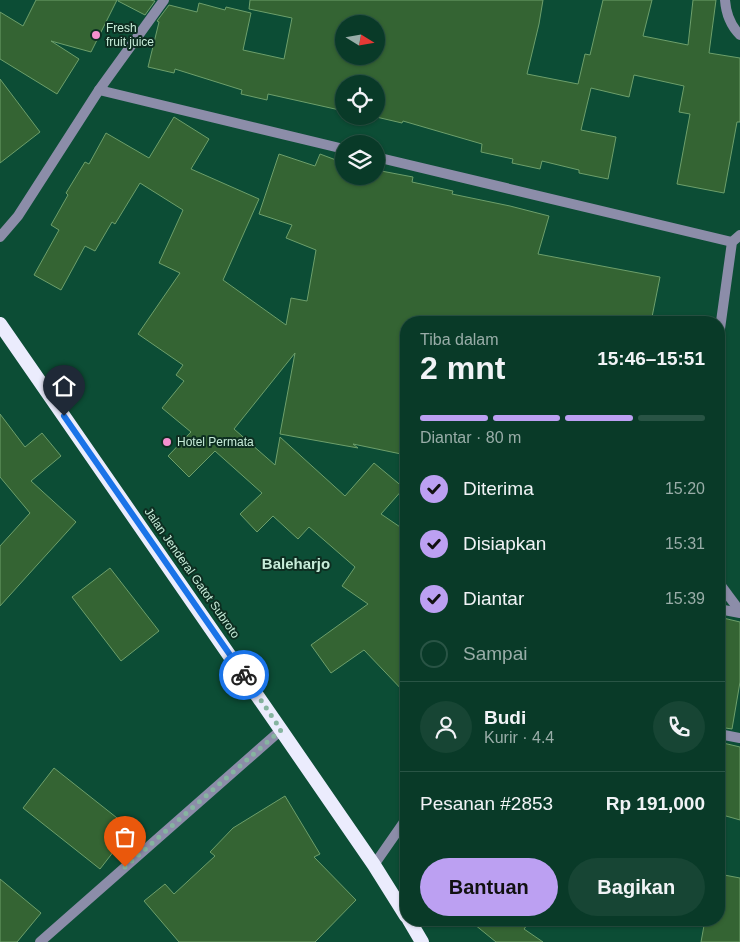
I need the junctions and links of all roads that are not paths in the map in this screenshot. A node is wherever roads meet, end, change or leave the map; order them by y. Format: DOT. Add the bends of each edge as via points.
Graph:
graph roads {
  1 [pos="164,0"];
  2 [pos="725,0"];
  3 [pos="740,35"];
  4 [pos="99,90"];
  5 [pos="335,147"];
  6 [pos="385,159"];
  7 [pos="0,237"];
  8 [pos="736,238"];
  9 [pos="722,316"];
  10 [pos="0,324"];
  11 [pos="725,591"];
  12 [pos="725,610"];
  13 [pos="740,612"];
  14 [pos="281,730"];
  15 [pos="725,735"];
  16 [pos="740,738"];
  17 [pos="400,828"];
  18 [pos="374,865"];
  19 [pos="400,906"];
  20 [pos="412,926"];
  21 [pos="40,942"];
  22 [pos="422,942"];
  1 -- 4 [label="street"];
  2 -- 3 [label="street" via="730,21"];
  4 -- 5 [label="street"];
  4 -- 7 [label="street" via="18,216"];
  6 -- 8 [label="street"];
  8 -- 9 [label="street"];
  10 -- 14 [label="highway, Jalan Jenderal Gatot Subroto"];
  11 -- 13 [label="street"];
  12 -- 13 [label="street"];
  14 -- 18 [label="highway, Jalan Jenderal Gatot Subroto"];
  14 -- 21 [label="street"];
  15 -- 16 [label="street"];
  17 -- 18 [label="street"];
  18 -- 19 [label="highway, Jalan Jenderal Gatot Subroto"];
  20 -- 22 [label="highway"];
}
